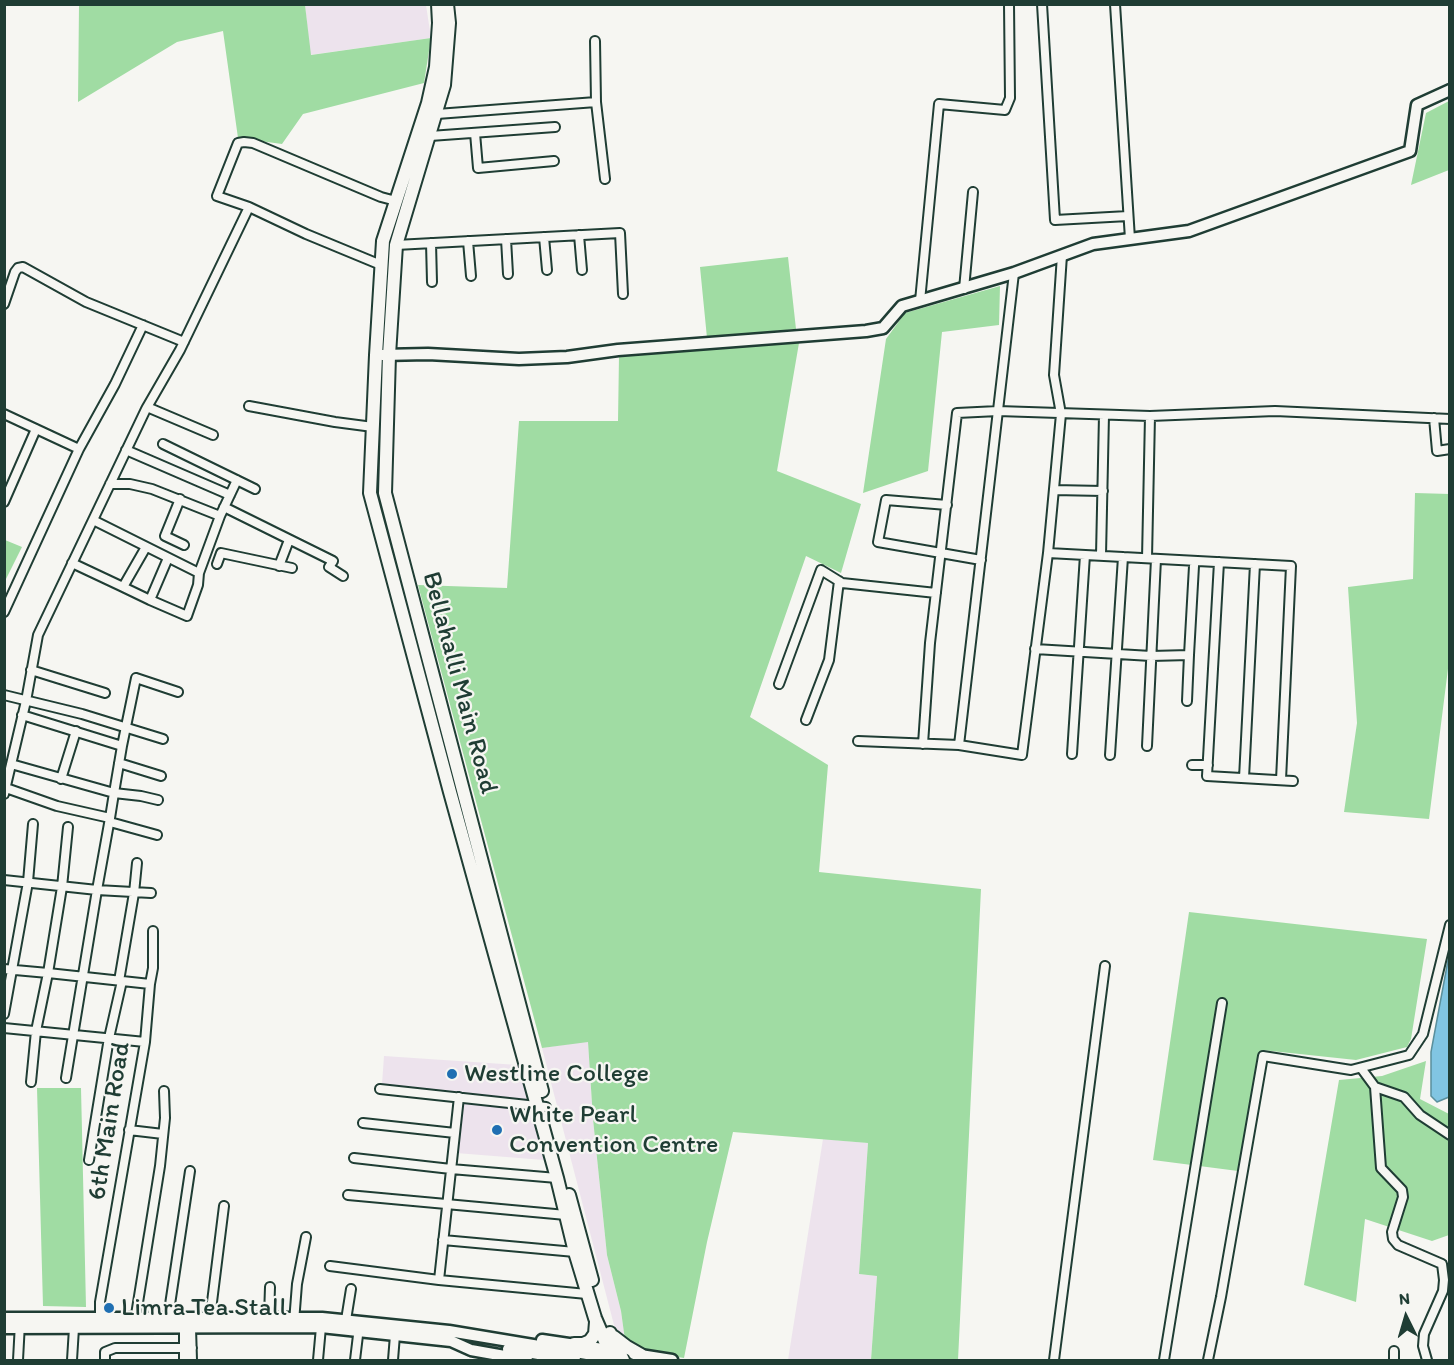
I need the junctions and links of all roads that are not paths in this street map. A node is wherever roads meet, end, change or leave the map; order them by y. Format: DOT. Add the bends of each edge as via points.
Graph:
graph roads {
  1 [pos="438,4"];
  2 [pos="447,4"];
  3 [pos="1009,4"];
  4 [pos="1042,4"];
  5 [pos="1115,4"];
  6 [pos="595,41"];
  7 [pos="1449,90"];
  8 [pos="596,102"];
  9 [pos="437,114"];
  10 [pos="555,127"];
  11 [pos="475,133"];
  12 [pos="430,136"];
  13 [pos="554,161"];
  14 [pos="606,179"];
  15 [pos="973,192"];
  16 [pos="396,201"];
  17 [pos="249,207"];
  18 [pos="1128,216"];
  19 [pos="579,235"];
  20 [pos="544,237"];
  21 [pos="506,239"];
  22 [pos="1130,239"];
  23 [pos="468,241"];
  24 [pos="431,243"];
  25 [pos="396,245"];
  26 [pos="1062,255"];
  27 [pos="381,265"];
  28 [pos="547,270"];
  29 [pos="582,270"];
  30 [pos="1014,273"];
  31 [pos="508,274"];
  32 [pos="471,276"];
  33 [pos="432,282"];
  34 [pos="964,289"];
  35 [pos="623,294"];
  36 [pos="920,301"];
  37 [pos="4,304"];
  38 [pos="143,326"];
  39 [pos="184,342"];
  40 [pos="376,355"];
  41 [pos="389,355"];
  42 [pos="249,406"];
  43 [pos="147,407"];
  44 [pos="998,411"];
  45 [pos="4,414"];
  46 [pos="1061,414"];
  47 [pos="1104,415"];
  48 [pos="1150,416"];
  49 [pos="1434,418"];
  50 [pos="1449,419"];
  51 [pos="373,427"];
  52 [pos="36,429"];
  53 [pos="213,435"];
  54 [pos="163,444"];
  55 [pos="79,449"];
  56 [pos="1449,449"];
  57 [pos="126,450"];
  58 [pos="237,480"];
  59 [pos="110,484"];
  60 [pos="255,489"];
  61 [pos="1054,490"];
  62 [pos="1103,491"];
  63 [pos="230,495"];
  64 [pos="180,499"];
  65 [pos="4,502"];
  66 [pos="947,505"];
  67 [pos="224,507"];
  68 [pos="220,516"];
  69 [pos="93,520"];
  70 [pos="290,540"];
  71 [pos="184,545"];
  72 [pos="146,547"];
  73 [pos="941,552"];
  74 [pos="1048,553"];
  75 [pos="1085,555"];
  76 [pos="1101,555"];
  77 [pos="1123,557"];
  78 [pos="168,558"];
  79 [pos="1147,558"];
  80 [pos="1156,558"];
  81 [pos="981,560"];
  82 [pos="72,562"];
  83 [pos="1219,562"];
  84 [pos="217,564"];
  85 [pos="1255,564"];
  86 [pos="279,566"];
  87 [pos="1194,566"];
  88 [pos="292,568"];
  89 [pos="199,573"];
  90 [pos="344,576"];
  91 [pos="839,581"];
  92 [pos="123,587"];
  93 [pos="936,593"];
  94 [pos="150,600"];
  95 [pos="4,612"];
  96 [pos="1035,649"];
  97 [pos="1079,651"];
  98 [pos="1117,654"];
  99 [pos="1189,655"];
  100 [pos="1151,656"];
  101 [pos="31,670"];
  102 [pos="779,684"];
  103 [pos="178,692"];
  104 [pos="105,693"];
  105 [pos="4,695"];
  106 [pos="26,701"];
  107 [pos="1187,701"];
  108 [pos="22,715"];
  109 [pos="806,720"];
  110 [pos="124,727"];
  111 [pos="76,731"];
  112 [pos="163,739"];
  113 [pos="858,741"];
  114 [pos="923,744"];
  115 [pos="122,746"];
  116 [pos="959,746"];
  117 [pos="1147,746"];
  118 [pos="1072,754"];
  119 [pos="1110,755"];
  120 [pos="119,763"];
  121 [pos="11,764"];
  122 [pos="1192,765"];
  123 [pos="1208,765"];
  124 [pos="161,776"];
  125 [pos="1244,778"];
  126 [pos="61,779"];
  127 [pos="1281,780"];
  128 [pos="1293,781"];
  129 [pos="5,791"];
  130 [pos="114,794"];
  131 [pos="158,800"];
  132 [pos="110,820"];
  133 [pos="33,824"];
  134 [pos="68,827"];
  135 [pos="156,835"];
  136 [pos="137,863"];
  137 [pos="4,880"];
  138 [pos="27,882"];
  139 [pos="62,887"];
  140 [pos="97,890"];
  141 [pos="134,893"];
  142 [pos="151,893"];
  143 [pos="1449,925"];
  144 [pos="153,931"];
  145 [pos="1105,966"];
  146 [pos="8,970"];
  147 [pos="48,973"];
  148 [pos="84,978"];
  149 [pos="120,981"];
  150 [pos="150,984"];
  151 [pos="1222,1003"];
  152 [pos="4,1014"];
  153 [pos="4,1028"];
  154 [pos="36,1031"];
  155 [pos="72,1034"];
  156 [pos="109,1038"];
  157 [pos="145,1042"];
  158 [pos="1361,1068"];
  159 [pos="66,1078"];
  160 [pos="31,1082"];
  161 [pos="1376,1087"];
  162 [pos="380,1089"];
  163 [pos="164,1091"];
  164 [pos="459,1097"];
  165 [pos="542,1106"];
  166 [pos="363,1123"];
  167 [pos="129,1130"];
  168 [pos="455,1133"];
  169 [pos="163,1134"];
  170 [pos="1449,1135"];
  171 [pos="354,1158"];
  172 [pos="89,1160"];
  173 [pos="451,1169"];
  174 [pos="190,1172"];
  175 [pos="557,1178"];
  176 [pos="348,1195"];
  177 [pos="447,1204"];
  178 [pos="224,1206"];
  179 [pos="566,1215"];
  180 [pos="306,1238"];
  181 [pos="443,1240"];
  182 [pos="575,1252"];
  183 [pos="330,1266"];
  184 [pos="439,1280"];
  185 [pos="270,1287"];
  186 [pos="351,1289"];
  187 [pos="587,1294"];
  188 [pos="269,1317"];
  189 [pos="4,1318"];
  190 [pos="100,1318"];
  191 [pos="168,1318"];
  192 [pos="210,1318"];
  193 [pos="596,1318"];
  194 [pos="346,1320"];
  195 [pos="294,1322"];
  196 [pos="20,1323"];
  197 [pos="135,1323"];
  198 [pos="359,1326"];
  199 [pos="606,1326"];
  200 [pos="321,1327"];
  201 [pos="4,1328"];
  202 [pos="74,1328"];
  203 [pos="188,1328"];
  204 [pos="395,1335"];
  205 [pos="450,1336"];
  206 [pos="574,1344"];
  207 [pos="188,1348"];
  208 [pos="1394,1352"];
  209 [pos="641,1355"];
  210 [pos="613,1356"];
  211 [pos="18,1360"];
  212 [pos="72,1360"];
  213 [pos="105,1360"];
  214 [pos="184,1360"];
  215 [pos="192,1360"];
  216 [pos="318,1360"];
  217 [pos="355,1360"];
  218 [pos="393,1360"];
  219 [pos="527,1360"];
  220 [pos="575,1360"];
  221 [pos="672,1360"];
  222 [pos="1054,1360"];
  223 [pos="1164,1360"];
  224 [pos="1208,1360"];
  225 [pos="1394,1360"];
  226 [pos="1427,1360"];
  1 -- 16 [label="main road, Bellahalli Main Road" via="436,67"];
  2 -- 9 [label="main road, Bellahalli Main Road" via="446,67"];
  3 -- 36 [label="street" via="1010,98 1005,110 939,104"];
  4 -- 18 [label="street" via="1055,220"];
  5 -- 18 [label="street"];
  6 -- 8 [label="street"];
  7 -- 22 [label="main road" via="1417,105 1410,151 1188,231"];
  8 -- 9 [label="street"];
  8 -- 14 [label="street"];
  9 -- 12 [label="main road, Bellahalli Main Road"];
  10 -- 11 [label="street"];
  11 -- 12 [label="street"];
  11 -- 13 [label="street" via="478,168"];
  12 -- 25 [label="main road, Bellahalli Main Road"];
  15 -- 34 [label="street"];
  16 -- 17 [label="street" via="244,142 238,143 217,196"];
  16 -- 27 [label="main road, Bellahalli Main Road" via="383,241"];
  17 -- 27 [label="street"];
  17 -- 39 [label="street"];
  18 -- 22 [label="street"];
  19 -- 20 [label="street"];
  19 -- 29 [label="street"];
  19 -- 35 [label="street" via="620,232"];
  20 -- 21 [label="street"];
  20 -- 28 [label="street"];
  21 -- 23 [label="street"];
  21 -- 31 [label="street"];
  22 -- 26 [label="main road" via="1093,244"];
  23 -- 24 [label="street"];
  23 -- 32 [label="street"];
  24 -- 25 [label="street"];
  24 -- 33 [label="street"];
  25 -- 41 [label="main road, Bellahalli Main Road"];
  26 -- 30 [label="main road"];
  26 -- 46 [label="street" via="1054,375"];
  27 -- 40 [label="main road, Bellahalli Main Road"];
  30 -- 34 [label="main road"];
  30 -- 44 [label="street"];
  34 -- 36 [label="main road"];
  36 -- 41 [label="main road" via="902,306 884,328 866,331 567,357"];
  37 -- 38 [label="street" via="15,272 23,267 86,302"];
  38 -- 39 [label="street"];
  38 -- 55 [label="street"];
  39 -- 43 [label="street"];
  40 -- 41 [label="main road"];
  40 -- 51 [label="main road, Bellahalli Main Road"];
  41 -- 165 [label="main road, Bellahalli Main Road" via="385,494"];
  42 -- 51 [label="street"];
  43 -- 53 [label="street"];
  43 -- 57 [label="street"];
  44 -- 46 [label="street"];
  44 -- 66 [label="street" via="957,413"];
  44 -- 81 [label="street"];
  45 -- 52 [label="street"];
  46 -- 47 [label="street"];
  46 -- 61 [label="street"];
  47 -- 48 [label="street"];
  47 -- 62 [label="street"];
  48 -- 49 [label="street" via="1275,411"];
  48 -- 79 [label="street"];
  49 -- 50 [label="street"];
  49 -- 56 [label="street" via="1437,451"];
  51 -- 165 [label="main road, Bellahalli Main Road" via="370,493 447,781"];
  52 -- 55 [label="street"];
  52 -- 65 [label="street"];
  54 -- 58 [label="street"];
  55 -- 95 [label="street"];
  57 -- 59 [label="street"];
  57 -- 63 [label="street"];
  58 -- 60 [label="street"];
  58 -- 63 [label="street"];
  59 -- 64 [label="street" via="130,484"];
  59 -- 69 [label="street"];
  61 -- 62 [label="street"];
  61 -- 74 [label="street"];
  62 -- 76 [label="street"];
  63 -- 67 [label="street"];
  64 -- 68 [label="street"];
  64 -- 71 [label="street" via="165,536"];
  66 -- 73 [label="street"];
  66 -- 73 [label="street" via="885,500 878,542"];
  67 -- 68 [label="street"];
  67 -- 70 [label="street"];
  68 -- 89 [label="street"];
  69 -- 72 [label="street"];
  69 -- 82 [label="street"];
  70 -- 86 [label="street"];
  70 -- 90 [label="street" via="333,561 326,566"];
  72 -- 78 [label="street"];
  72 -- 92 [label="street"];
  73 -- 81 [label="street"];
  73 -- 93 [label="street"];
  74 -- 75 [label="street"];
  74 -- 96 [label="street"];
  75 -- 76 [label="street"];
  75 -- 97 [label="street"];
  76 -- 77 [label="street"];
  77 -- 79 [label="street"];
  77 -- 98 [label="street"];
  78 -- 89 [label="street"];
  78 -- 94 [label="street"];
  79 -- 80 [label="street"];
  80 -- 83 [label="street"];
  80 -- 100 [label="street"];
  81 -- 116 [label="street"];
  82 -- 92 [label="street"];
  82 -- 101 [label="street" via="38,635"];
  83 -- 85 [label="street"];
  83 -- 123 [label="street"];
  84 -- 86 [label="street" via="221,553"];
  85 -- 125 [label="street"];
  85 -- 127 [label="street" via="1291,566"];
  86 -- 88 [label="street"];
  87 -- 99 [label="street"];
  89 -- 94 [label="street" via="187,616"];
  91 -- 93 [label="street"];
  91 -- 102 [label="street" via="821,570"];
  91 -- 109 [label="street" via="829,660"];
  92 -- 94 [label="street"];
  93 -- 114 [label="street"];
  96 -- 97 [label="street"];
  96 -- 116 [label="street" via="1022,754"];
  97 -- 98 [label="street"];
  97 -- 118 [label="street"];
  98 -- 100 [label="street"];
  98 -- 119 [label="street"];
  99 -- 100 [label="street"];
  99 -- 107 [label="street"];
  100 -- 117 [label="street"];
  101 -- 104 [label="street"];
  101 -- 106 [label="street"];
  103 -- 110 [label="street" via="136,678"];
  105 -- 106 [label="street"];
  106 -- 108 [label="street"];
  106 -- 110 [label="street"];
  108 -- 111 [label="street"];
  108 -- 121 [label="street"];
  110 -- 112 [label="street"];
  110 -- 115 [label="street"];
  111 -- 115 [label="street"];
  111 -- 126 [label="street"];
  113 -- 114 [label="street"];
  114 -- 116 [label="street"];
  115 -- 120 [label="street"];
  120 -- 124 [label="street"];
  120 -- 130 [label="street"];
  121 -- 126 [label="street"];
  121 -- 129 [label="street"];
  122 -- 123 [label="street"];
  123 -- 125 [label="street" via="1207,777"];
  125 -- 127 [label="street"];
  126 -- 130 [label="street"];
  127 -- 128 [label="street"];
  129 -- 132 [label="street"];
  130 -- 131 [label="street"];
  130 -- 132 [label="street"];
  132 -- 135 [label="street"];
  132 -- 140 [label="street"];
  133 -- 138 [label="street"];
  134 -- 139 [label="street"];
  136 -- 141 [label="street"];
  137 -- 138 [label="street"];
  138 -- 139 [label="street"];
  138 -- 146 [label="street"];
  139 -- 140 [label="street"];
  139 -- 147 [label="street"];
  140 -- 141 [label="street"];
  140 -- 148 [label="street"];
  141 -- 142 [label="street"];
  141 -- 149 [label="street"];
  143 -- 158 [label="street" via="1423,1034 1409,1055"];
  144 -- 150 [label="street, 6th Main Road"];
  145 -- 222 [label="street"];
  146 -- 147 [label="street"];
  146 -- 152 [label="street"];
  147 -- 148 [label="street"];
  147 -- 154 [label="street"];
  148 -- 149 [label="street"];
  148 -- 155 [label="street"];
  149 -- 150 [label="street"];
  149 -- 156 [label="street"];
  150 -- 157 [label="street, 6th Main Road"];
  151 -- 223 [label="street"];
  153 -- 154 [label="street"];
  154 -- 155 [label="street"];
  154 -- 160 [label="street"];
  155 -- 156 [label="street"];
  155 -- 159 [label="street"];
  156 -- 157 [label="street"];
  156 -- 172 [label="street"];
  157 -- 167 [label="street, 6th Main Road"];
  158 -- 161 [label="street"];
  158 -- 224 [label="street" via="1351,1070 1263,1056"];
  161 -- 170 [label="street" via="1404,1097 1423,1118"];
  161 -- 226 [label="street" via="1381,1168 1402,1190 1393,1239 1398,1245 1442,1264 1443,1291 1423,1346"];
  162 -- 164 [label="street"];
  163 -- 169 [label="street"];
  164 -- 165 [label="street"];
  164 -- 168 [label="street"];
  165 -- 175 [label="main road, Bellahalli Main Road"];
  165 -- 199 [label="main road, Bellahalli Main Road"];
  166 -- 168 [label="street"];
  167 -- 169 [label="street"];
  167 -- 190 [label="street, 6th Main Road"];
  168 -- 173 [label="street"];
  169 -- 197 [label="street"];
  171 -- 173 [label="street"];
  173 -- 175 [label="street"];
  173 -- 177 [label="street"];
  174 -- 191 [label="street"];
  175 -- 179 [label="main road, Bellahalli Main Road"];
  176 -- 177 [label="street"];
  177 -- 179 [label="street"];
  177 -- 181 [label="street"];
  178 -- 192 [label="street"];
  179 -- 182 [label="main road, Bellahalli Main Road"];
  180 -- 195 [label="street"];
  181 -- 182 [label="street"];
  181 -- 184 [label="street"];
  182 -- 187 [label="main road, Bellahalli Main Road"];
  183 -- 184 [label="street"];
  184 -- 187 [label="street"];
  185 -- 188 [label="street"];
  186 -- 194 [label="street"];
  187 -- 193 [label="main road, Bellahalli Main Road"];
  188 -- 192 [label="main road"];
  188 -- 195 [label="main road"];
  189 -- 196 [label="main road"];
  190 -- 196 [label="main road"];
  190 -- 197 [label="main road"];
  191 -- 192 [label="main road"];
  191 -- 197 [label="main road"];
  193 -- 206 [label="main road" via="593,1338"];
  193 -- 210 [label="main road, Bellahalli Main Road"];
  194 -- 195 [label="main road"];
  194 -- 198 [label="main road"];
  195 -- 200 [label="main road"];
  195 -- 203 [label="main road"];
  196 -- 201 [label="main road"];
  196 -- 202 [label="main road"];
  196 -- 211 [label="street"];
  197 -- 202 [label="main road"];
  197 -- 203 [label="main road"];
  198 -- 200 [label="main road"];
  198 -- 204 [label="main road"];
  198 -- 205 [label="main road"];
  198 -- 217 [label="street"];
  199 -- 209 [label="main road" via="621,1343"];
  199 -- 210 [label="main road, Bellahalli Main Road"];
  200 -- 216 [label="street"];
  202 -- 212 [label="street"];
  203 -- 207 [label="street"];
  204 -- 205 [label="main road"];
  204 -- 218 [label="street"];
  205 -- 206 [label="main road" via="478,1330"];
  205 -- 210 [label="main road"];
  205 -- 219 [label="main road" via="471,1350"];
  205 -- 220 [label="main road"];
  206 -- 210 [label="main road"];
  207 -- 213 [label="street" via="115,1348 105,1352"];
  207 -- 214 [label="street"];
  207 -- 215 [label="street"];
  208 -- 225 [label="street"];
  209 -- 210 [label="main road"];
  209 -- 221 [label="main road"];
}
